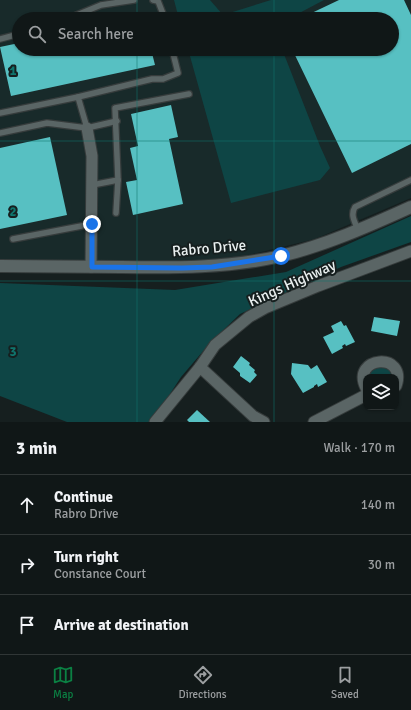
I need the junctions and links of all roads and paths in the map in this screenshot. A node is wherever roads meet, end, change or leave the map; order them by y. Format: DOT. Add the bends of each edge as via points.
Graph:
graph roads {
  1 [pos="134,0"];
  2 [pos="153,0"];
  3 [pos="84,12"];
  4 [pos="162,12"];
  5 [pos="12,36"];
  6 [pos="0,39"];
  7 [pos="174,56"];
  8 [pos="189,94"];
  9 [pos="78,97"];
  10 [pos="0,113"];
  11 [pos="117,121"];
  12 [pos="88,128"];
  13 [pos="0,133"];
  14 [pos="118,180"];
  15 [pos="411,180"];
  16 [pos="92,185"];
  17 [pos="411,207"];
  18 [pos="116,213"];
  19 [pos="92,224"];
  20 [pos="358,230"];
  21 [pos="14,239"];
  22 [pos="411,251"];
  23 [pos="0,266"];
  24 [pos="92,267"];
  25 [pos="200,367"];
  26 [pos="365,374"];
  27 [pos="397,374"];
  28 [pos="363,397"];
  29 [pos="155,422"];
  30 [pos="264,422"];
  31 [pos="314,422"];
  1 -- 3 [label="lane" via="101,5"];
  2 -- 4 [label="lane" via="158,1"];
  5 -- 6 [label="lane"];
  7 -- 9 [label="lane" via="178,73 163,79 152,79"];
  8 -- 11 [label="lane" via="115,108"];
  9 -- 10 [label="lane"];
  9 -- 12 [label="lane"];
  11 -- 12 [label="lane"];
  11 -- 14 [label="lane"];
  12 -- 13 [label="lane" via="47,123"];
  12 -- 16 [label="street" via="92,156"];
  14 -- 16 [label="lane"];
  14 -- 18 [label="lane"];
  15 -- 20 [label="lane" via="355,207 353,218"];
  16 -- 19 [label="street"];
  17 -- 20 [label="main road, Rabro Drive"];
  19 -- 21 [label="lane"];
  19 -- 24 [label="street"];
  20 -- 24 [label="main road, Rabro Drive" via="288,254 255,261 182,268"];
  22 -- 25 [label="street, Kings Highway" via="265,308 249,317 215,345"];
  23 -- 24 [label="main road, Rabro Drive"];
  25 -- 29 [label="street, Kings Highway"];
  25 -- 30 [label="street" via="253,416"];
  26 -- 27 [label="street" via="367,368 382,361 392,366"];
  28 -- 31 [label="street"];
}
